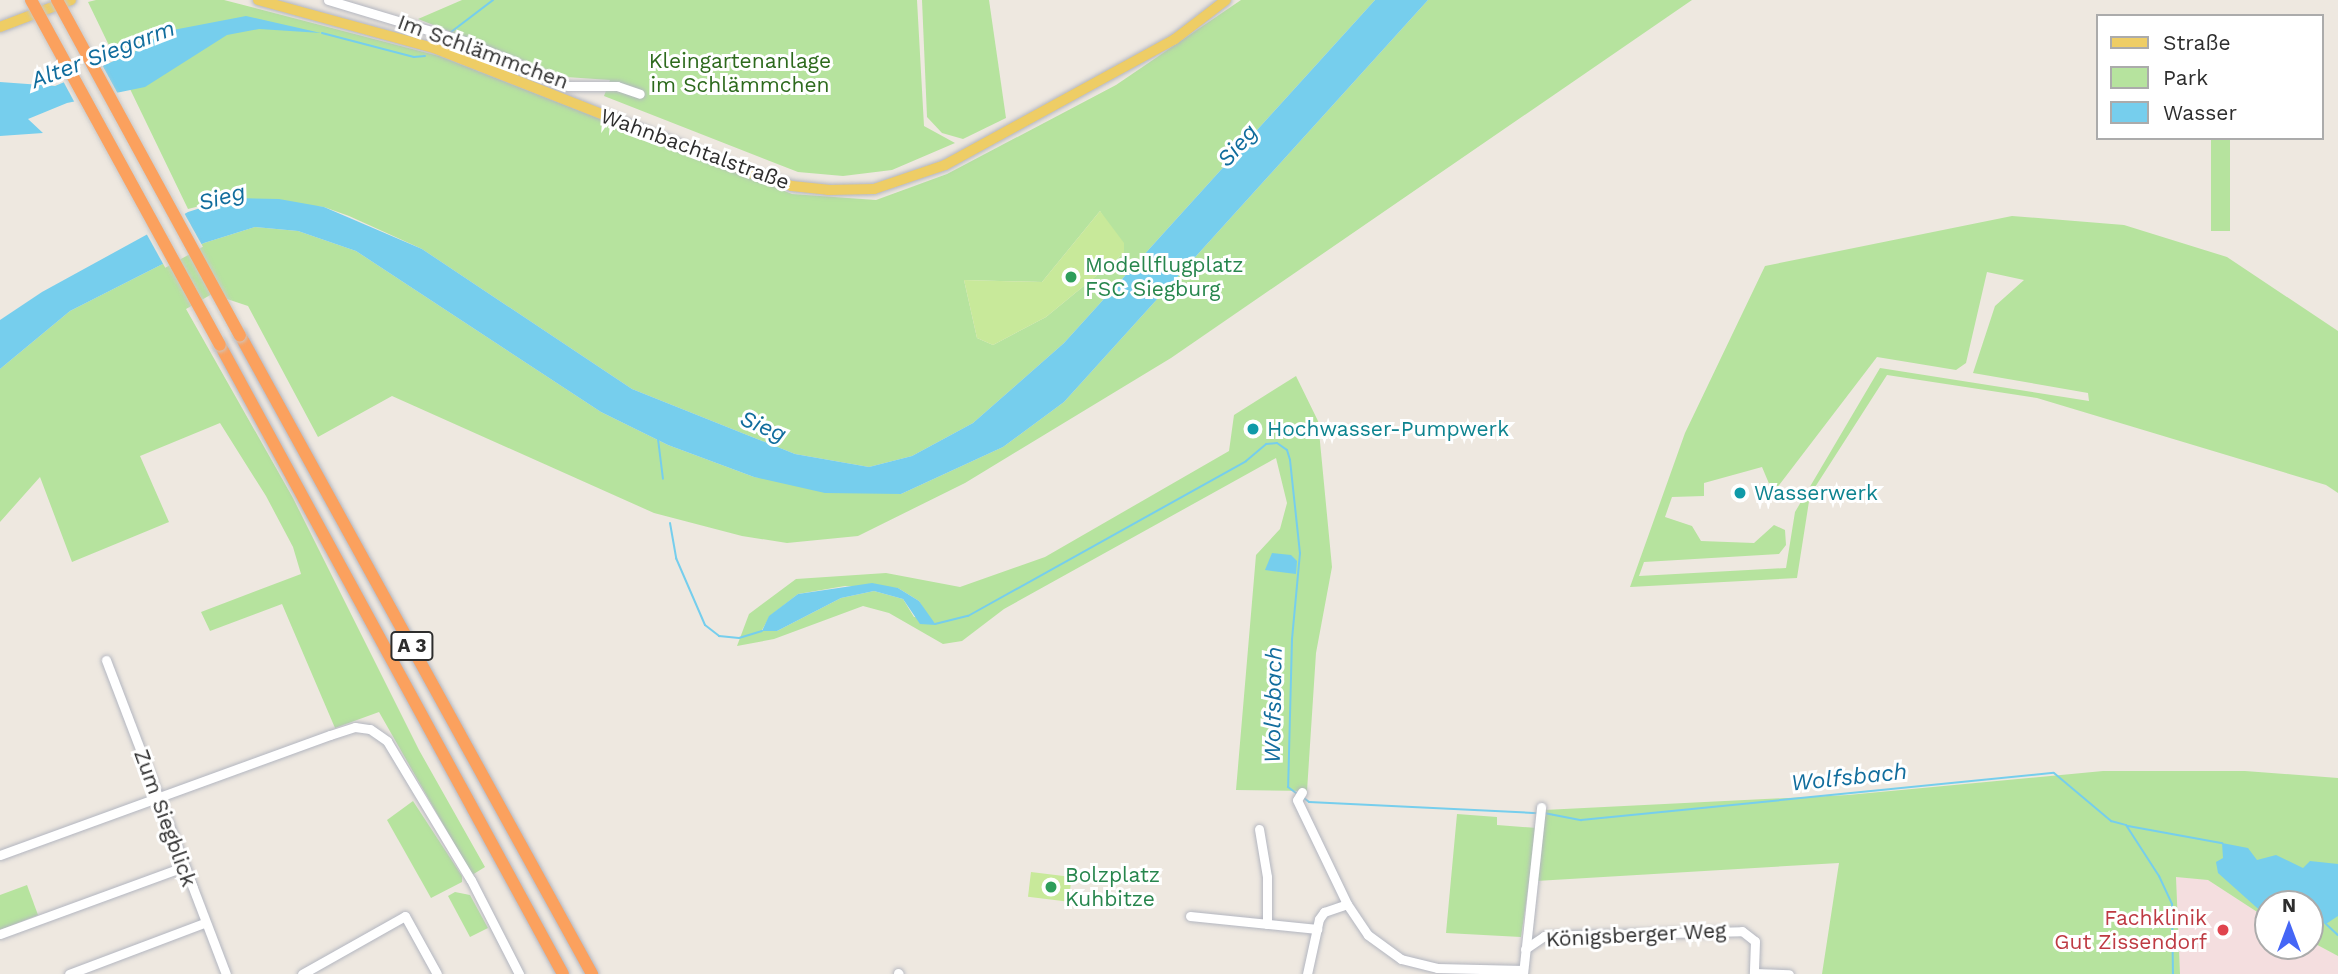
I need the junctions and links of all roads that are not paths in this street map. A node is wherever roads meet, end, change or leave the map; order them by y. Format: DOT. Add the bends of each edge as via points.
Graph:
graph roads {
  1 [pos="31,0"];
  2 [pos="57,0"];
  3 [pos="71,0"];
  4 [pos="258,0"];
  5 [pos="328,0"];
  6 [pos="1226,0"];
  7 [pos="0,27"];
  8 [pos="640,94"];
  9 [pos="106,660"];
  10 [pos="1300,796"];
  11 [pos="157,797"];
  12 [pos="1541,807"];
  13 [pos="1259,829"];
  14 [pos="0,855"];
  15 [pos="183,867"];
  16 [pos="1347,904"];
  17 [pos="1190,916"];
  18 [pos="204,923"];
  19 [pos="1267,924"];
  20 [pos="1317,929"];
  21 [pos="0,934"];
  22 [pos="1525,949"];
  23 [pos="1523,972"];
  24 [pos="1754,973"];
  25 [pos="69,974"];
  26 [pos="226,974"];
  27 [pos="302,974"];
  28 [pos="437,974"];
  29 [pos="519,974"];
  30 [pos="563,974"];
  31 [pos="592,974"];
  32 [pos="1307,974"];
  33 [pos="1789,974"];
  1 -- 30 [label="highway, A 3, bridge"];
  2 -- 31 [label="highway, A 3, bridge"];
  3 -- 7 [label="main road"];
  4 -- 6 [label="main road, Wahnbachtalstraße" via="434,48 752,173 792,186 828,190 874,189 945,165 1164,46"];
  5 -- 8 [label="street, Im Schlämmchen" via="464,41 568,86 617,86"];
  9 -- 11 [label="street, Zum Siegblick"];
  10 -- 16 [label="street"];
  11 -- 14 [label="street"];
  11 -- 15 [label="street, Zum Siegblick"];
  11 -- 29 [label="street" via="355,727 370,729 387,741 471,880"];
  12 -- 22 [label="street, Königsberger Weg"];
  13 -- 19 [label="street" via="1267,877"];
  15 -- 18 [label="street, Zum Siegblick"];
  15 -- 21 [label="street"];
  16 -- 20 [label="street" via="1324,912"];
  16 -- 23 [label="street" via="1368,935 1401,960 1437,968"];
  17 -- 19 [label="street"];
  18 -- 25 [label="street"];
  18 -- 26 [label="street, Zum Siegblick"];
  19 -- 20 [label="street"];
  20 -- 32 [label="street"];
  22 -- 23 [label="street, Königsberger Weg"];
  22 -- 24 [label="street, Königsberger Weg" via="1544,936 1742,930 1755,941"];
  24 -- 33 [label="street, Königsberger Weg"];
  27 -- 28 [label="street" via="405,916"];
}
